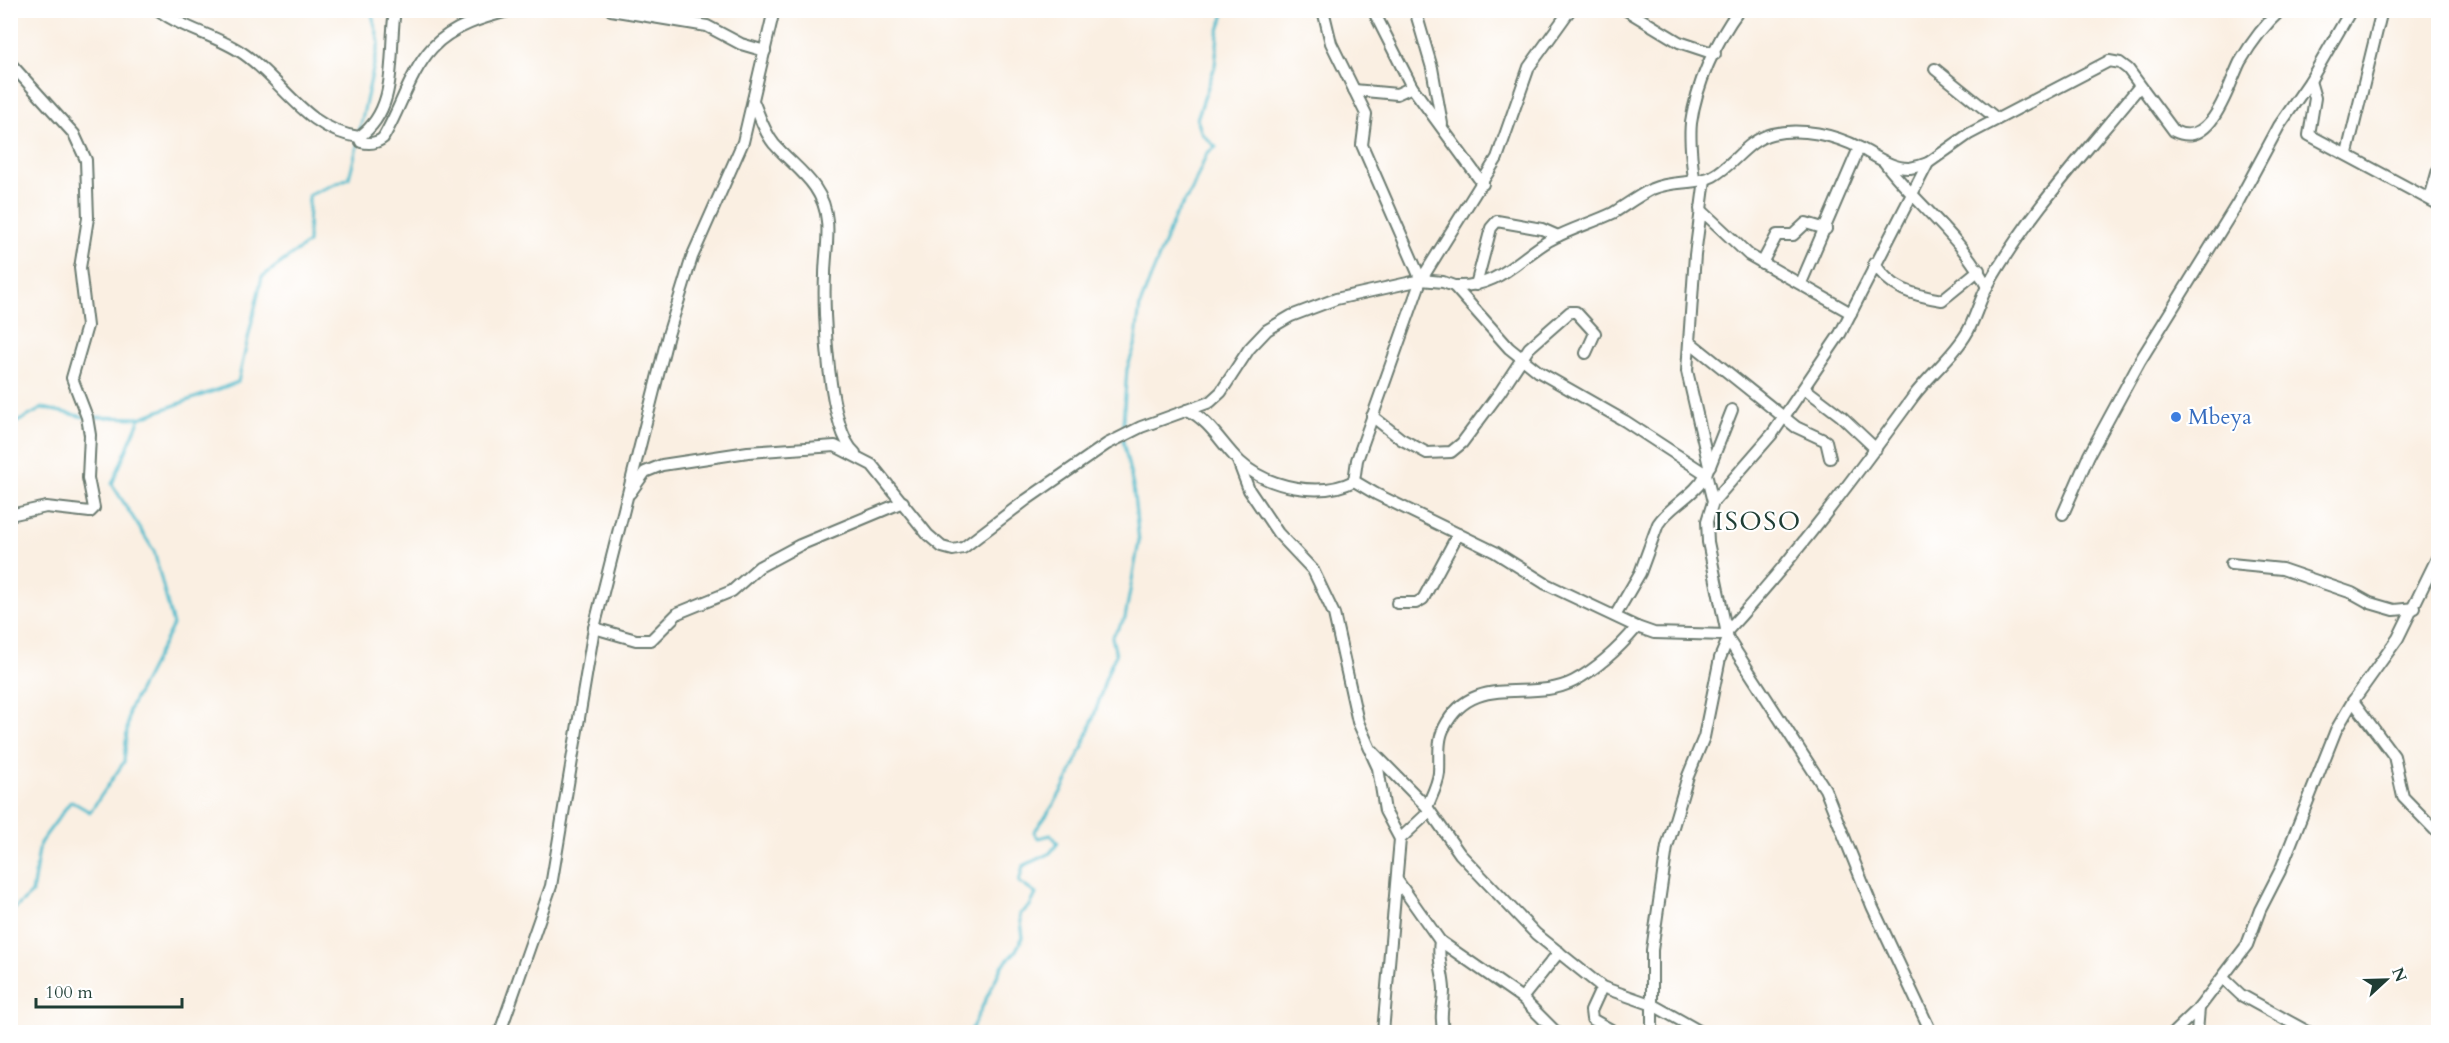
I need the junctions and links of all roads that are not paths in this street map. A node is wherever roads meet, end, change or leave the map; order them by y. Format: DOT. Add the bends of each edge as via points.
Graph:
graph roads {
  1 [pos="158,10"];
  2 [pos="395,10"];
  3 [pos="512,10"];
  4 [pos="611,10"];
  5 [pos="774,10"];
  6 [pos="1323,10"];
  7 [pos="1372,10"];
  8 [pos="1415,10"];
  9 [pos="1570,10"];
  10 [pos="1626,10"];
  11 [pos="1739,10"];
  12 [pos="2281,10"];
  13 [pos="2351,10"];
  14 [pos="2382,10"];
  15 [pos="765,51"];
  16 [pos="1715,54"];
  17 [pos="10,63"];
  18 [pos="1935,69"];
  19 [pos="2310,81"];
  20 [pos="1412,87"];
  21 [pos="2139,87"];
  22 [pos="1354,90"];
  23 [pos="754,103"];
  24 [pos="1997,119"];
  25 [pos="1444,130"];
  26 [pos="359,136"];
  27 [pos="1859,148"];
  28 [pos="2347,153"];
  29 [pos="1885,163"];
  30 [pos="1928,164"];
  31 [pos="2439,170"];
  32 [pos="1700,179"];
  33 [pos="1484,184"];
  34 [pos="1913,195"];
  35 [pos="2434,201"];
  36 [pos="1700,209"];
  37 [pos="1826,229"];
  38 [pos="1558,236"];
  39 [pos="1762,263"];
  40 [pos="1874,263"];
  41 [pos="1978,270"];
  42 [pos="1421,280"];
  43 [pos="1801,283"];
  44 [pos="1476,285"];
  45 [pos="1454,286"];
  46 [pos="1987,287"];
  47 [pos="1851,313"];
  48 [pos="1691,343"];
  49 [pos="1586,353"];
  50 [pos="1523,358"];
  51 [pos="1804,388"];
  52 [pos="1188,410"];
  53 [pos="1732,410"];
  54 [pos="1372,416"];
  55 [pos="1785,416"];
  56 [pos="1876,449"];
  57 [pos="861,458"];
  58 [pos="1830,458"];
  59 [pos="1238,461"];
  60 [pos="1708,470"];
  61 [pos="1354,481"];
  62 [pos="630,493"];
  63 [pos="903,502"];
  64 [pos="1713,502"];
  65 [pos="2062,514"];
  66 [pos="10,515"];
  67 [pos="1458,534"];
  68 [pos="2439,556"];
  69 [pos="2230,564"];
  70 [pos="1397,603"];
  71 [pos="2415,608"];
  72 [pos="1615,616"];
  73 [pos="1637,627"];
  74 [pos="594,628"];
  75 [pos="1727,635"];
  76 [pos="2353,701"];
  77 [pos="1370,748"];
  78 [pos="1428,810"];
  79 [pos="2439,833"];
  80 [pos="1400,839"];
  81 [pos="1397,880"];
  82 [pos="1440,941"];
  83 [pos="1559,952"];
  84 [pos="2223,978"];
  85 [pos="1602,987"];
  86 [pos="1521,998"];
  87 [pos="1653,1005"];
  88 [pos="2199,1008"];
  89 [pos="500,1032"];
  90 [pos="1383,1032"];
  91 [pos="1444,1032"];
  92 [pos="1556,1032"];
  93 [pos="1615,1032"];
  94 [pos="1652,1032"];
  95 [pos="1701,1032"];
  96 [pos="1931,1032"];
  97 [pos="2174,1032"];
  98 [pos="2197,1032"];
  99 [pos="2308,1032"];
  1 -- 26 [label="street" via="184,27 219,40 246,56 288,97 329,129"];
  2 -- 26 [label="street" via="388,89 375,123"];
  3 -- 26 [label="street" via="477,21 442,39 424,60 383,138 367,143 361,142"];
  4 -- 15 [label="street" via="707,26 741,44"];
  5 -- 15 [label="street"];
  6 -- 22 [label="street" via="1331,43"];
  7 -- 20 [label="street"];
  8 -- 25 [label="street"];
  9 -- 33 [label="street" via="1529,67"];
  10 -- 16 [label="street" via="1679,42"];
  11 -- 16 [label="street"];
  12 -- 21 [label="street" via="2249,48 2217,112 2207,126 2194,134 2184,136 2174,131"];
  13 -- 19 [label="street"];
  14 -- 28 [label="street"];
  15 -- 23 [label="street"];
  16 -- 32 [label="street" via="1691,122 1690,142"];
  17 -- 66 [label="street" via="74,134 86,160 88,218 80,268 87,327 72,378 87,417 88,478 94,508 90,512 37,507"];
  18 -- 24 [label="street"];
  19 -- 28 [label="street" via="2315,98 2310,135"];
  19 -- 65 [label="street" via="2279,126 2237,204 2140,362"];
  20 -- 22 [label="street" via="1397,94"];
  20 -- 25 [label="street"];
  21 -- 24 [label="street" via="2128,69 2109,62"];
  21 -- 46 [label="street" via="2050,194"];
  22 -- 42 [label="street" via="1366,114 1362,145"];
  23 -- 57 [label="street" via="774,143 815,184 824,202 828,222 824,285 830,373 842,431 847,444"];
  23 -- 62 [label="street" via="738,154 686,273"];
  24 -- 30 [label="street"];
  25 -- 33 [label="street"];
  27 -- 29 [label="street"];
  27 -- 32 [label="street" via="1827,136 1782,132 1760,138 1719,173"];
  27 -- 37 [label="street"];
  28 -- 35 [label="street"];
  29 -- 30 [label="street" via="1910,168"];
  29 -- 34 [label="street"];
  30 -- 34 [label="street"];
  31 -- 35 [label="street"];
  32 -- 36 [label="street"];
  32 -- 38 [label="street" via="1675,181 1652,189 1612,213"];
  33 -- 42 [label="street"];
  34 -- 40 [label="street"];
  34 -- 41 [label="street"];
  36 -- 39 [label="street"];
  36 -- 48 [label="street"];
  37 -- 39 [label="street" via="1806,223 1793,235 1777,235"];
  37 -- 43 [label="street"];
  38 -- 44 [label="street" via="1514,268"];
  38 -- 44 [label="street" via="1497,221 1491,228"];
  39 -- 43 [label="street"];
  40 -- 41 [label="street" via="1883,278 1896,288 1942,300"];
  40 -- 47 [label="street"];
  41 -- 46 [label="street"];
  42 -- 45 [label="street"];
  42 -- 52 [label="street" via="1336,299 1292,316 1267,330 1210,402"];
  42 -- 54 [label="street"];
  43 -- 47 [label="street"];
  44 -- 45 [label="street"];
  45 -- 50 [label="street" via="1509,348"];
  46 -- 56 [label="street" via="1968,331"];
  47 -- 51 [label="street"];
  48 -- 55 [label="street"];
  48 -- 60 [label="street" via="1687,371"];
  49 -- 50 [label="street" via="1595,333 1576,312 1570,312"];
  50 -- 54 [label="street" via="1462,443 1451,452 1427,453"];
  50 -- 60 [label="street" via="1539,372"];
  51 -- 55 [label="street"];
  51 -- 56 [label="street"];
  52 -- 59 [label="street" via="1212,429"];
  52 -- 63 [label="street" via="1107,444 963,548 942,547"];
  53 -- 60 [label="street"];
  54 -- 61 [label="street"];
  55 -- 58 [label="street" via="1806,434 1826,441"];
  55 -- 64 [label="street"];
  56 -- 75 [label="street"];
  57 -- 62 [label="street" via="835,446 748,452 654,467 645,472"];
  57 -- 63 [label="street"];
  59 -- 61 [label="street" via="1269,479 1302,488 1329,490"];
  59 -- 77 [label="street" via="1249,490 1278,533 1313,570 1334,614 1358,722"];
  60 -- 64 [label="street"];
  60 -- 72 [label="street" via="1682,502 1662,517 1640,573"];
  61 -- 67 [label="street"];
  62 -- 74 [label="street"];
  63 -- 74 [label="street" via="800,545 759,567 732,591 678,613 651,640 636,640"];
  64 -- 75 [label="street" via="1707,521 1708,542"];
  67 -- 70 [label="street" via="1423,599"];
  67 -- 72 [label="street" via="1546,584"];
  68 -- 71 [label="street"];
  69 -- 71 [label="street" via="2283,569 2370,603 2394,610"];
  71 -- 76 [label="street"];
  72 -- 73 [label="street"];
  73 -- 75 [label="street" via="1654,633"];
  73 -- 78 [label="street" via="1615,650 1574,681 1555,687 1487,693 1460,705 1442,730 1439,775"];
  74 -- 89 [label="street" via="551,886"];
  75 -- 87 [label="street" via="1704,738 1667,847 1652,950"];
  75 -- 96 [label="street" via="1825,789 1872,906"];
  76 -- 79 [label="street" via="2394,756 2403,797"];
  76 -- 84 [label="street" via="2318,770 2247,945"];
  77 -- 78 [label="street"];
  77 -- 80 [label="street" via="1378,768 1385,811"];
  78 -- 80 [label="street"];
  78 -- 83 [label="street" via="1495,893"];
  80 -- 81 [label="street"];
  81 -- 82 [label="street"];
  81 -- 90 [label="street"];
  82 -- 86 [label="street"];
  82 -- 91 [label="street" via="1437,956 1444,990 1440,1012"];
  83 -- 85 [label="street"];
  83 -- 86 [label="street"];
  84 -- 88 [label="street"];
  84 -- 99 [label="street" via="2241,995"];
  85 -- 87 [label="street"];
  85 -- 93 [label="street" via="1591,1011 1592,1019"];
  86 -- 92 [label="street"];
  87 -- 94 [label="street"];
  87 -- 95 [label="street"];
  88 -- 97 [label="street"];
  88 -- 98 [label="street"];
}
